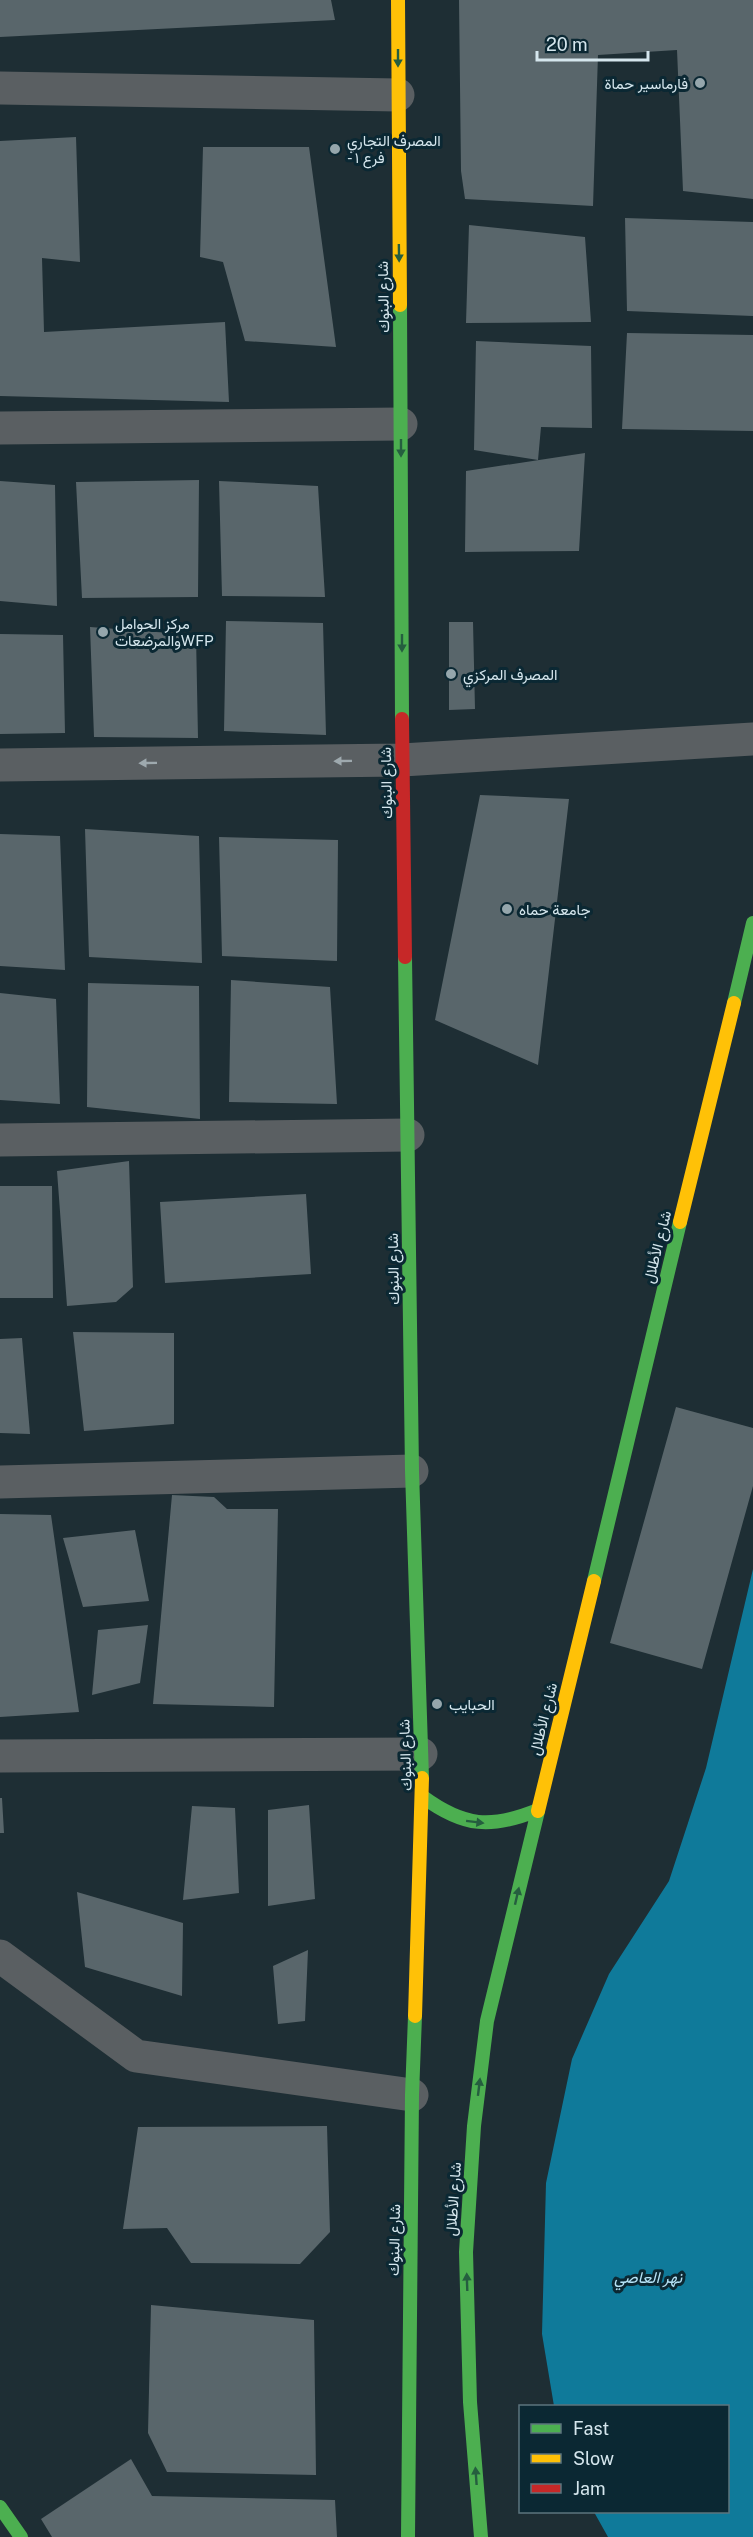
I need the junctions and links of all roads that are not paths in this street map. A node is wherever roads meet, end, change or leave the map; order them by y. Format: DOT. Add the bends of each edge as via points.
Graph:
graph roads {
  1 [pos="398,0"];
  2 [pos="0,88"];
  3 [pos="398,95"];
  4 [pos="401,424"];
  5 [pos="0,428"];
  6 [pos="753,739"];
  7 [pos="402,760"];
  8 [pos="0,765"];
  9 [pos="753,923"];
  10 [pos="408,1135"];
  11 [pos="0,1140"];
  12 [pos="412,1471"];
  13 [pos="0,1482"];
  14 [pos="421,1754"];
  15 [pos="0,1756"];
  16 [pos="423,1797"];
  17 [pos="538,1810"];
  18 [pos="0,1956"];
  19 [pos="412,2095"];
  20 [pos="0,2507"];
  21 [pos="21,2537"];
  22 [pos="408,2537"];
  23 [pos="481,2537"];
  1 -- 3 [label="main road, شارع البنوك, one-way"];
  2 -- 3 [label="street"];
  3 -- 4 [label="main road, شارع البنوك, one-way"];
  4 -- 5 [label="street"];
  4 -- 7 [label="main road, شارع البنوك, one-way"];
  6 -- 7 [label="street"];
  7 -- 8 [label="street, one-way"];
  7 -- 10 [label="main road, شارع البنوك"];
  9 -- 17 [label="main road, شارع الأطلال"];
  10 -- 11 [label="street"];
  10 -- 12 [label="main road, شارع البنوك"];
  12 -- 13 [label="street"];
  12 -- 14 [label="main road, شارع البنوك"];
  14 -- 15 [label="street"];
  14 -- 16 [label="main road, شارع البنوك"];
  16 -- 17 [label="main road, one-way" via="466,1822 491,1824 515,1820"];
  16 -- 19 [label="main road, شارع البنوك"];
  23 -- 17 [label="main road, شارع الأطلال, one-way" via="470,2402 466,2252 474,2126 488,2021"];
  18 -- 19 [label="street" via="136,2056"];
  19 -- 22 [label="main road, شارع البنوك"];
  20 -- 21 [label="main road"];
}
